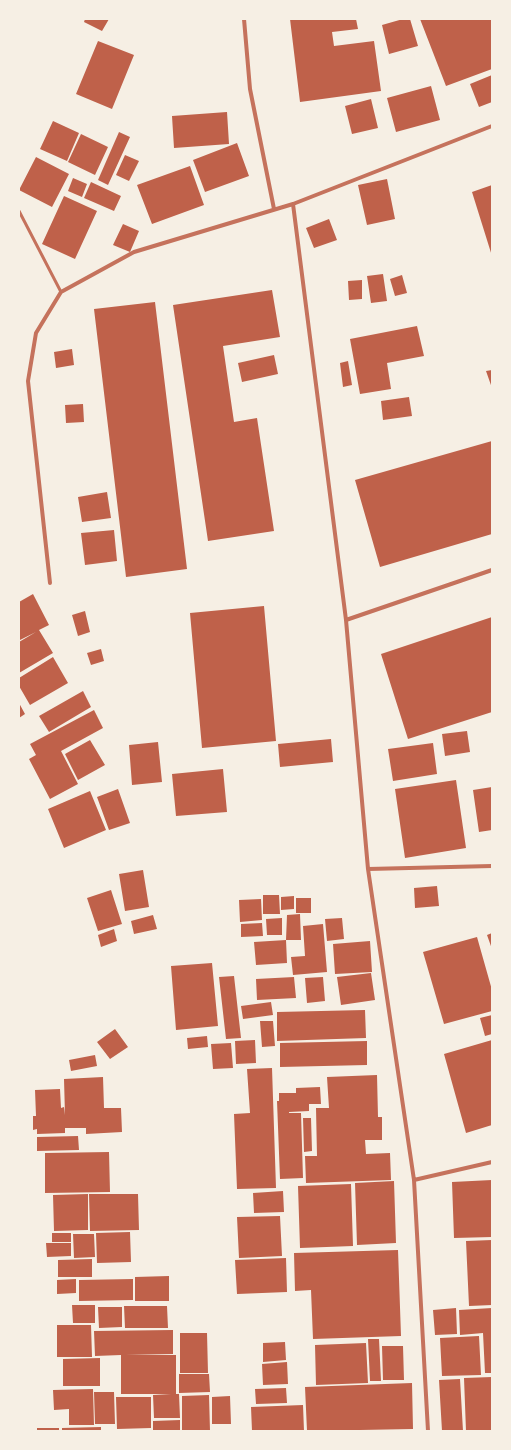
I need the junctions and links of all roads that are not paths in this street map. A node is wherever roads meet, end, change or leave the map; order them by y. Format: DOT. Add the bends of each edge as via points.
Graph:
graph roads {
  1 [pos="244,19"];
  2 [pos="492,126"];
  3 [pos="293,204"];
  4 [pos="274,209"];
  5 [pos="19,211"];
  6 [pos="61,292"];
  7 [pos="492,570"];
  8 [pos="50,583"];
  9 [pos="346,620"];
  10 [pos="492,866"];
  11 [pos="368,869"];
  12 [pos="492,1162"];
  13 [pos="414,1180"];
  14 [pos="428,1431"];
  1 -- 4 [label="street" via="250,89"];
  2 -- 3 [label="street"];
  3 -- 4 [label="street"];
  3 -- 9 [label="street"];
  4 -- 6 [label="street" via="134,252"];
  5 -- 6 [label="lane"];
  6 -- 8 [label="street" via="36,333 28,381"];
  7 -- 9 [label="street"];
  9 -- 11 [label="street"];
  10 -- 11 [label="street"];
  11 -- 13 [label="street"];
  12 -- 13 [label="street"];
  13 -- 14 [label="street"];
}
